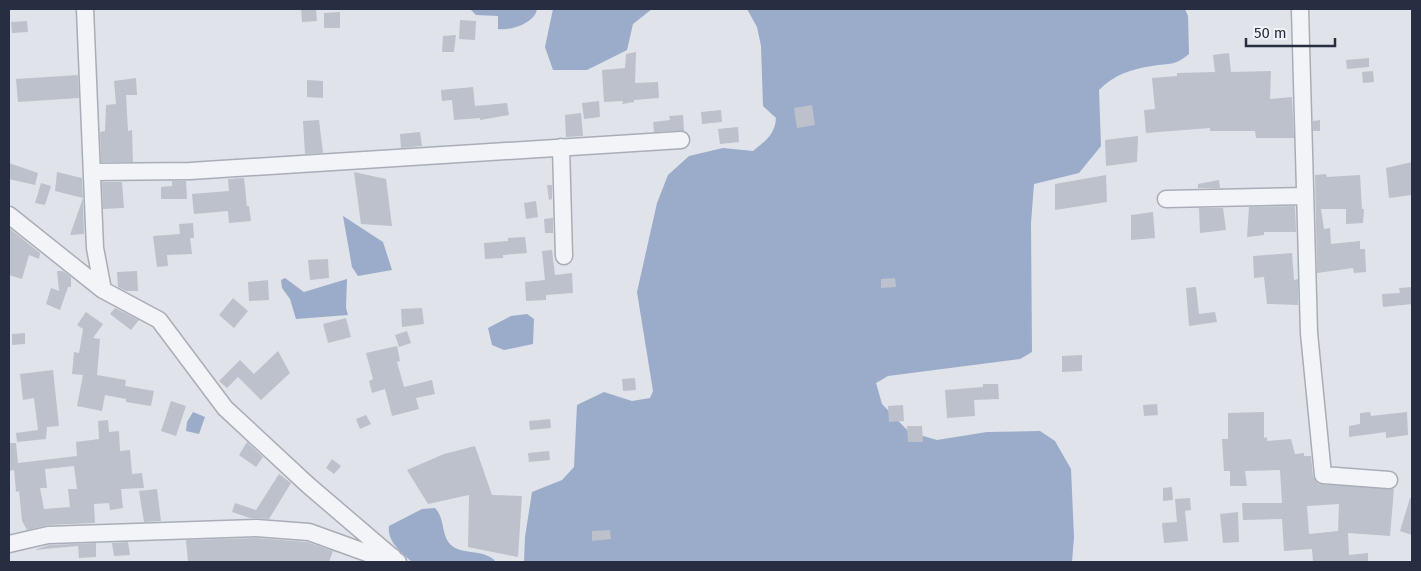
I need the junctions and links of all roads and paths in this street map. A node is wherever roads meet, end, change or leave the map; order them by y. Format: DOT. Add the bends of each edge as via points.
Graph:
graph roads {
  1 [pos="85,9"];
  2 [pos="1300,9"];
  3 [pos="681,140"];
  4 [pos="561,147"];
  5 [pos="93,172"];
  6 [pos="1304,196"];
  7 [pos="1166,199"];
  8 [pos="9,215"];
  9 [pos="564,256"];
  10 [pos="103,290"];
  11 [pos="1389,480"];
  12 [pos="9,544"];
  13 [pos="388,560"];
  1 -- 5 [label="street"];
  2 -- 6 [label="street"];
  3 -- 4 [label="street"];
  4 -- 5 [label="street" via="190,171"];
  4 -- 9 [label="street"];
  5 -- 10 [label="street" via="95,248"];
  6 -- 7 [label="street"];
  6 -- 11 [label="street" via="1309,333 1323,475"];
  8 -- 10 [label="street"];
  10 -- 13 [label="street" via="159,320 225,408"];
  12 -- 13 [label="street" via="48,535 256,528 309,532"];
}
